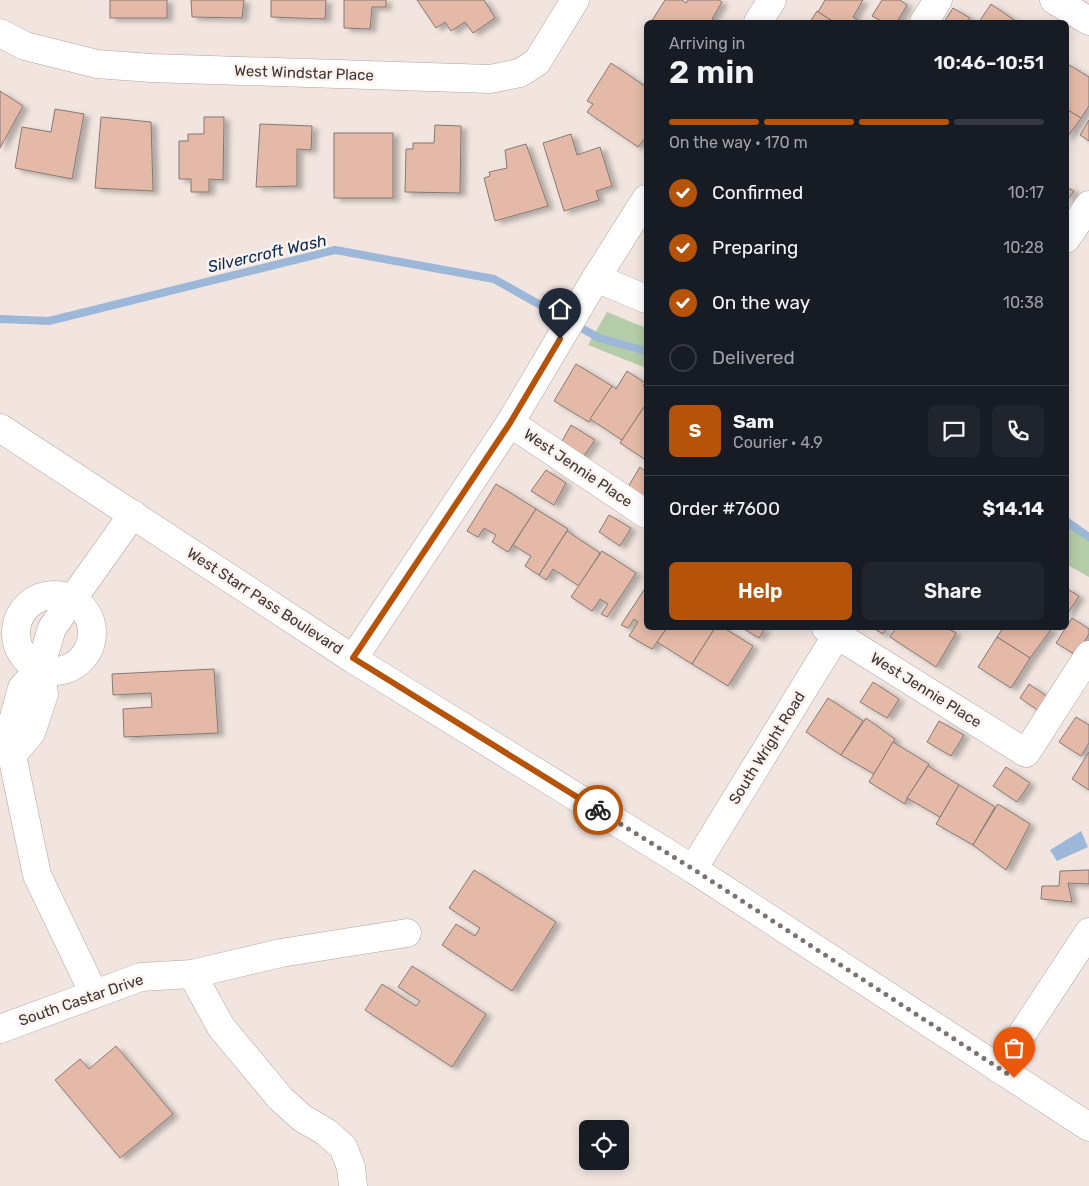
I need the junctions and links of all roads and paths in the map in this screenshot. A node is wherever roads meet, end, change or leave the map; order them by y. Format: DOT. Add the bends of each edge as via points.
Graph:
graph roads {
  1 [pos="575,0"];
  2 [pos="772,0"];
  3 [pos="938,0"];
  4 [pos="1054,0"];
  5 [pos="759,20"];
  6 [pos="925,20"];
  7 [pos="1089,21"];
  8 [pos="0,34"];
  9 [pos="644,202"];
  10 [pos="1089,204"];
  11 [pos="1069,234"];
  12 [pos="596,278"];
  13 [pos="644,298"];
  14 [pos="510,423"];
  15 [pos="0,428"];
  16 [pos="644,513"];
  17 [pos="133,514"];
  18 [pos="72,599"];
  19 [pos="835,630"];
  20 [pos="1089,655"];
  21 [pos="353,658"];
  22 [pos="40,668"];
  23 [pos="6,754"];
  24 [pos="693,869"];
  25 [pos="1089,932"];
  26 [pos="407,933"];
  27 [pos="192,974"];
  28 [pos="94,994"];
  29 [pos="0,1029"];
  30 [pos="999,1069"];
  31 [pos="1089,1127"];
  32 [pos="353,1186"];
  1 -- 8 [label="street, West Windstar Place" via="523,80 97,64 25,46"];
  2 -- 5 [label="street"];
  3 -- 6 [label="street"];
  4 -- 7 [label="street"];
  9 -- 12 [label="street"];
  10 -- 11 [label="street"];
  12 -- 13 [label="street"];
  12 -- 14 [label="street"];
  14 -- 16 [label="street, West Jennie Place"];
  14 -- 21 [label="street"];
  15 -- 17 [label="street, West Starr Pass Boulevard"];
  17 -- 18 [label="street"];
  17 -- 21 [label="street, West Starr Pass Boulevard"];
  18 -- 22 [label="street" via="52,628"];
  18 -- 22 [label="street" via="81,605 92,627 88,651 70,668 58,671"];
  19 -- 20 [label="street, West Jennie Place" via="1026,753"];
  19 -- 24 [label="street, South Wright Road"];
  21 -- 24 [label="street, West Starr Pass Boulevard"];
  22 -- 23 [label="street" via="22,688"];
  23 -- 28 [label="street" via="37,875"];
  24 -- 30 [label="street, West Starr Pass Boulevard"];
  25 -- 30 [label="street"];
  26 -- 27 [label="street, South Castar Drive" via="281,953"];
  27 -- 28 [label="street, South Castar Drive" via="141,977"];
  27 -- 32 [label="street" via="221,1027 280,1098 343,1147 351,1167"];
  28 -- 29 [label="street, South Castar Drive"];
  30 -- 31 [label="street, West Starr Pass Boulevard"];
}
